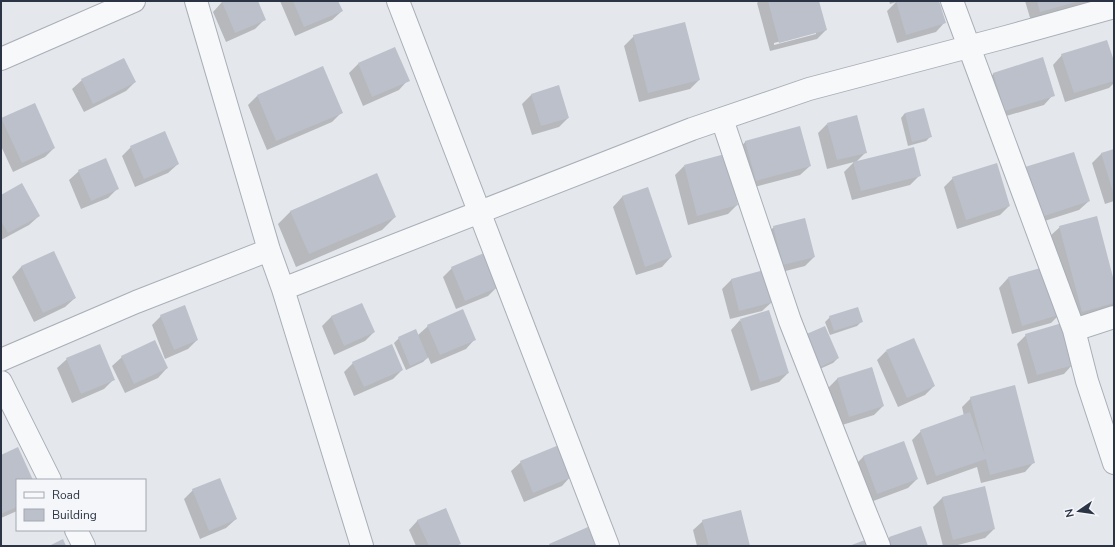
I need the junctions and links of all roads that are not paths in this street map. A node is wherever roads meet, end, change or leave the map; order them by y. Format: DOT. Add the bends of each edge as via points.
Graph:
graph roads {
  1 [pos="196,1"];
  2 [pos="398,1"];
  3 [pos="952,1"];
  4 [pos="130,2"];
  5 [pos="1114,7"];
  6 [pos="969,46"];
  7 [pos="1,59"];
  8 [pos="722,119"];
  9 [pos="480,212"];
  10 [pos="269,250"];
  11 [pos="283,289"];
  12 [pos="1114,317"];
  13 [pos="1074,330"];
  14 [pos="1,360"];
  15 [pos="1,382"];
  16 [pos="1114,463"];
  17 [pos="50,479"];
  18 [pos="76,531"];
  19 [pos="84,546"];
  20 [pos="362,546"];
  21 [pos="608,546"];
  22 [pos="879,546"];
  1 -- 10 [label="street"];
  2 -- 9 [label="street"];
  3 -- 6 [label="street"];
  4 -- 7 [label="street"];
  5 -- 6 [label="street"];
  6 -- 8 [label="street" via="809,89"];
  6 -- 13 [label="street"];
  8 -- 9 [label="street"];
  8 -- 22 [label="street" via="790,321"];
  9 -- 11 [label="street"];
  9 -- 21 [label="street"];
  10 -- 11 [label="street"];
  10 -- 14 [label="street" via="136,302"];
  11 -- 20 [label="street"];
  12 -- 13 [label="street"];
  13 -- 16 [label="street"];
  15 -- 17 [label="street"];
  18 -- 19 [label="street"];
}
